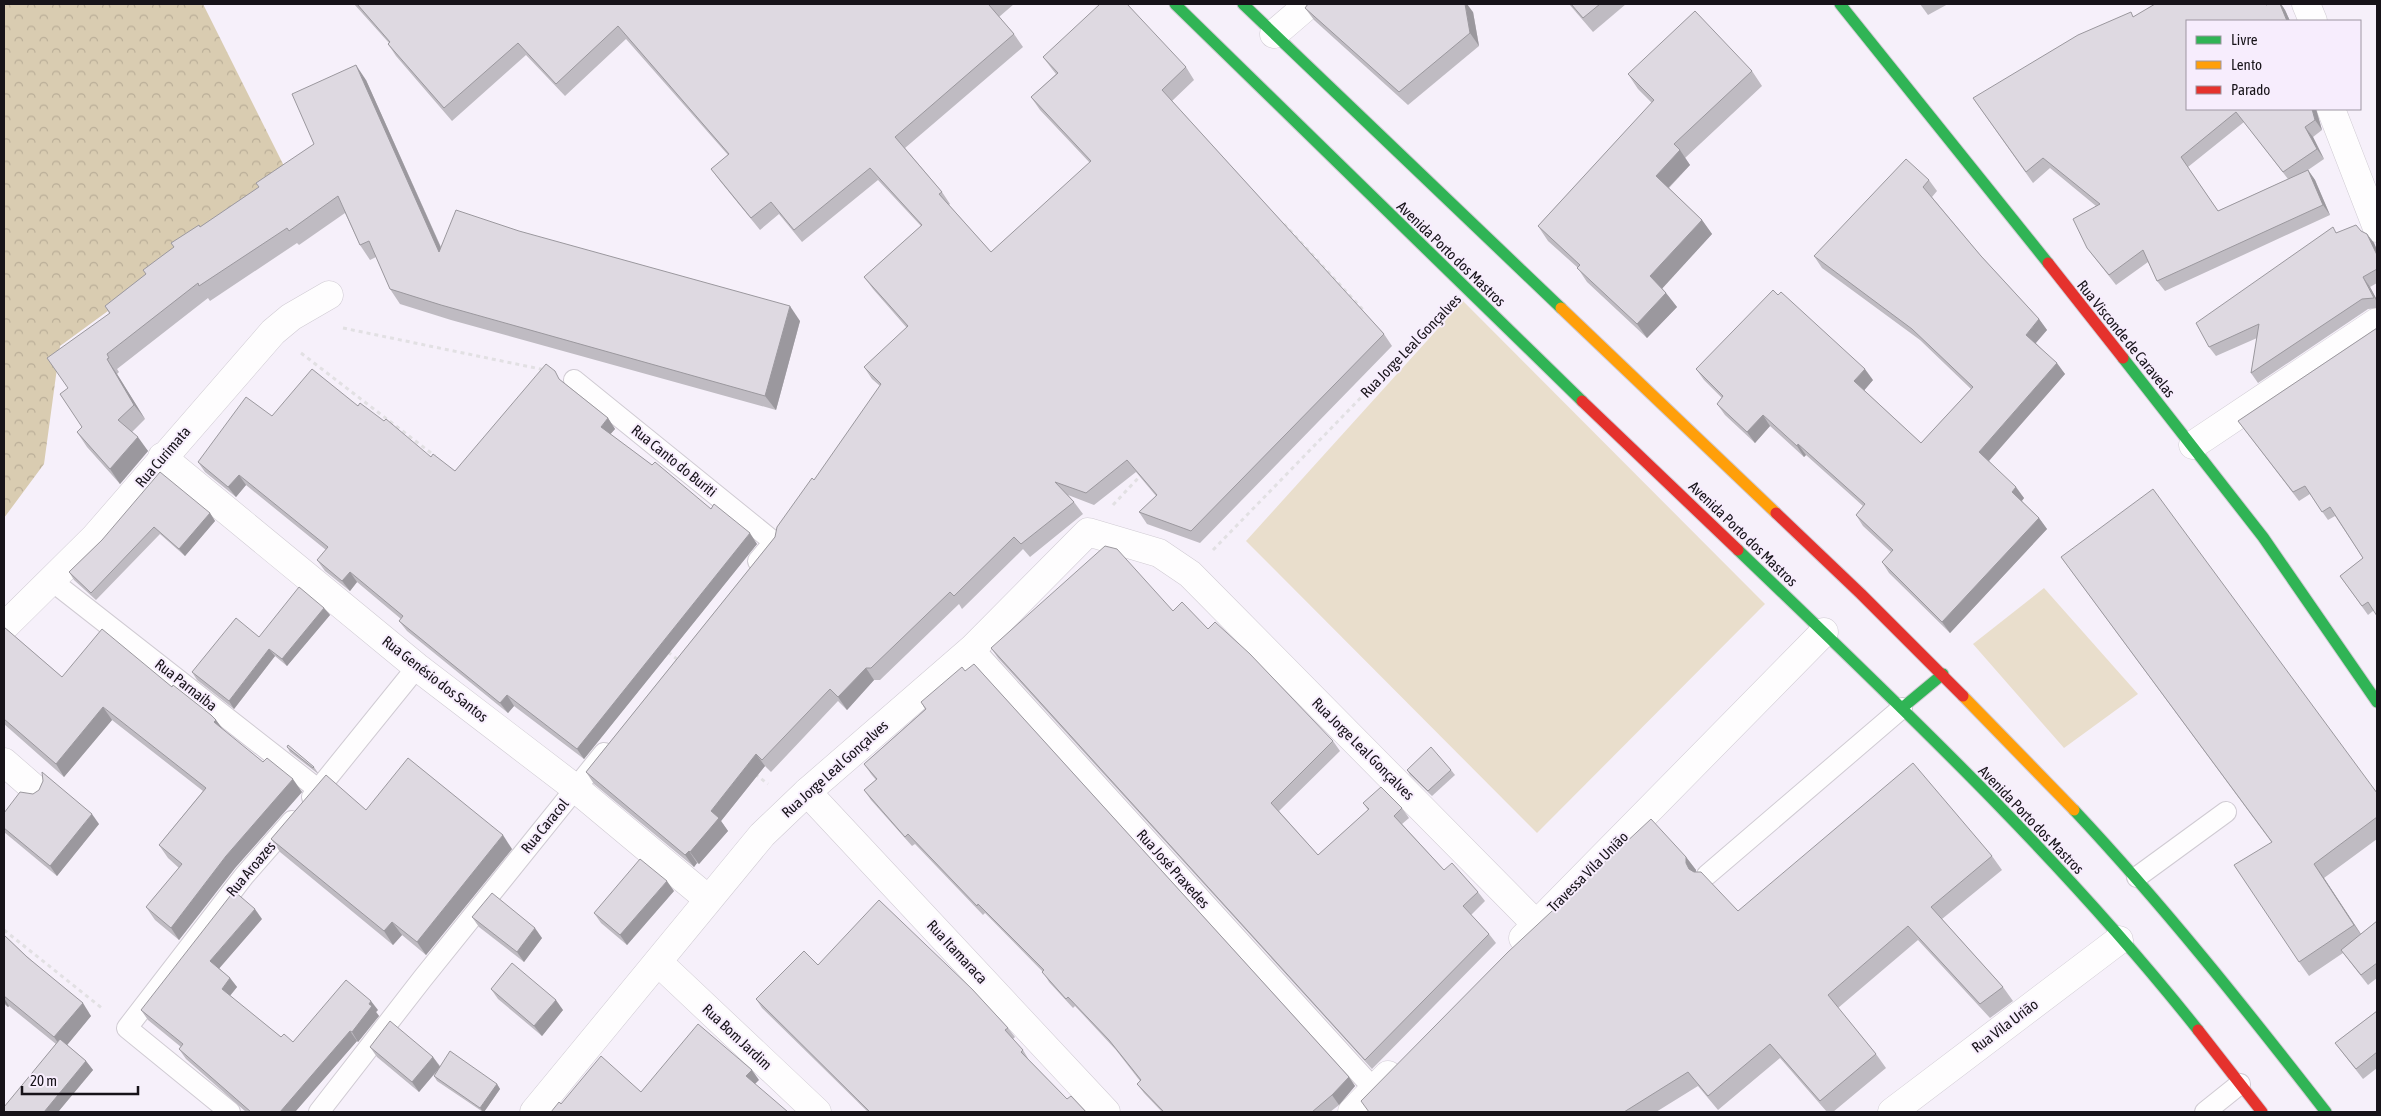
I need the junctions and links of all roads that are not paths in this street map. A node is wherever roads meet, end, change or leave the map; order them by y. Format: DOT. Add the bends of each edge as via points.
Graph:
graph roads {
  1 [pos="1175,4"];
  2 [pos="1243,4"];
  3 [pos="1309,4"];
  4 [pos="1840,4"];
  5 [pos="2294,4"];
  6 [pos="2306,4"];
  7 [pos="2300,20"];
  8 [pos="2313,20"];
  9 [pos="1274,34"];
  10 [pos="2331,110"];
  11 [pos="2346,110"];
  12 [pos="2377,192"];
  13 [pos="2377,228"];
  14 [pos="328,295"];
  15 [pos="2377,322"];
  16 [pos="574,380"];
  17 [pos="2193,445"];
  18 [pos="162,457"];
  19 [pos="744,579"];
  20 [pos="52,581"];
  21 [pos="4,627"];
  22 [pos="1824,632"];
  23 [pos="973,648"];
  24 [pos="417,667"];
  25 [pos="1942,674"];
  26 [pos="2377,702"];
  27 [pos="1902,708"];
  28 [pos="617,737"];
  29 [pos="4,762"];
  30 [pos="575,788"];
  31 [pos="35,789"];
  32 [pos="319,790"];
  33 [pos="801,798"];
  34 [pos="2226,812"];
  35 [pos="1707,875"];
  36 [pos="2137,877"];
  37 [pos="708,899"];
  38 [pos="1536,924"];
  39 [pos="2119,940"];
  40 [pos="1502,959"];
  41 [pos="658,962"];
  42 [pos="1408,1055"];
  43 [pos="2240,1084"];
  44 [pos="1374,1089"];
  45 [pos="805,1108"];
  46 [pos="230,1112"];
  47 [pos="319,1112"];
  48 [pos="534,1112"];
  49 [pos="1106,1112"];
  50 [pos="1352,1112"];
  51 [pos="1892,1112"];
  52 [pos="2205,1112"];
  53 [pos="2262,1112"];
  54 [pos="2326,1112"];
  1 -- 22 [label="main road, Avenida Porto dos Mastros" via="1466,290"];
  2 -- 9 [label="main road"];
  3 -- 9 [label="street"];
  4 -- 17 [label="main road, Rua Visconde de Caravelas"];
  5 -- 7 [label="street"];
  6 -- 8 [label="street"];
  9 -- 25 [label="main road"];
  10 -- 13 [label="street"];
  11 -- 12 [label="street"];
  14 -- 18 [label="street, Rua Curimata" via="282,324"];
  15 -- 17 [label="street"];
  16 -- 19 [label="lane, Rua Canto do Buriti" via="774,542"];
  17 -- 26 [label="main road, Rua Visconde de Caravelas" via="2263,538"];
  18 -- 20 [label="street, Rua Curimata" via="96,537"];
  18 -- 24 [label="street, Rua Genésio dos Santos"];
  20 -- 21 [label="street, Rua Curimata"];
  20 -- 32 [label="lane, Rua Parnaiba"];
  22 -- 27 [label="main road, Avenida Porto dos Mastros"];
  22 -- 38 [label="street, Travessa Vila União"];
  23 -- 33 [label="street, Rua Jorge Leal Gonçalves"];
  23 -- 38 [label="street, Rua Jorge Leal Gonçalves" via="1088,532 1160,553 1190,574"];
  23 -- 44 [label="lane, Rua José Praxedes"];
  24 -- 30 [label="street, Rua Genésio dos Santos"];
  24 -- 32 [label="lane, Rua Aroazes"];
  25 -- 27 [label="main road"];
  25 -- 36 [label="main road"];
  27 -- 35 [label="lane"];
  27 -- 39 [label="main road, Avenida Porto dos Mastros" via="2070,882"];
  28 -- 30 [label="lane, Rua Caracol"];
  29 -- 31 [label="street"];
  30 -- 37 [label="street, Rua Genésio dos Santos"];
  30 -- 47 [label="lane, Rua Caracol"];
  32 -- 46 [label="lane, Rua Aroazes" via="244,876 127,1028"];
  33 -- 37 [label="street, Rua Jorge Leal Gonçalves" via="762,835"];
  33 -- 49 [label="street, Rua Itamaraca"];
  34 -- 36 [label="lane"];
  36 -- 54 [label="main road"];
  37 -- 41 [label="street, Rua Jorge Leal Gonçalves"];
  38 -- 40 [label="street, Travessa Vila União"];
  39 -- 43 [label="main road, Avenida Porto dos Mastros" via="2180,1008"];
  39 -- 51 [label="street, Rua Vila Urião"];
  41 -- 45 [label="street, Rua Bom Jardim"];
  41 -- 48 [label="street, Rua Jorge Leal Gonçalves"];
  42 -- 44 [label="street"];
  43 -- 52 [label="lane"];
  43 -- 53 [label="main road, Avenida Porto dos Mastros"];
  44 -- 50 [label="street"];
}
